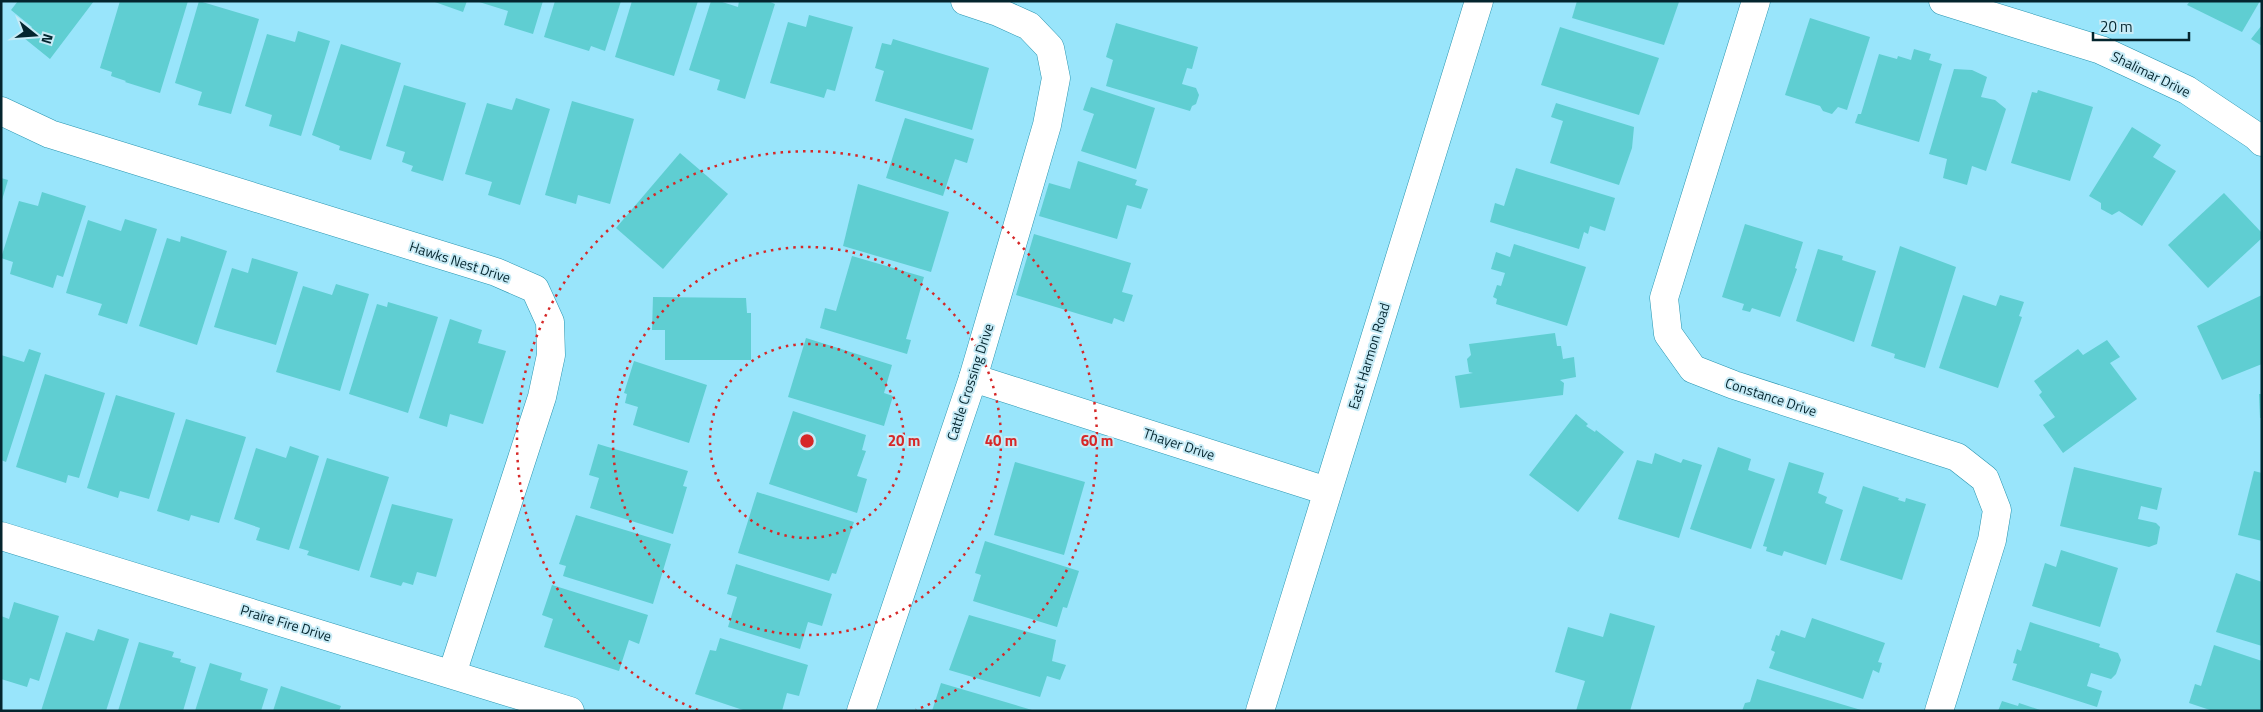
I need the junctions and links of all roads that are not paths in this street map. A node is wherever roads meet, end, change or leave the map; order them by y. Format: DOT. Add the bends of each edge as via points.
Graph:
graph roads {
  1 [pos="966,1"];
  2 [pos="1478,1"];
  3 [pos="1756,1"];
  4 [pos="1943,1"];
  5 [pos="1,111"];
  6 [pos="2262,142"];
  7 [pos="973,378"];
  8 [pos="1327,491"];
  9 [pos="1,536"];
  10 [pos="452,674"];
  11 [pos="570,711"];
  12 [pos="861,711"];
  13 [pos="1260,711"];
  14 [pos="1939,711"];
  1 -- 7 [label="street, Cattle Crossing Drive" via="1030,26 1050,48 1056,78 1047,126"];
  2 -- 8 [label="street, East Harmon Road"];
  3 -- 14 [label="street, Constance Drive" via="1664,298 1668,334 1693,369 1957,457 1985,479 1996,510 1992,540"];
  4 -- 6 [label="street, Shalimar Drive" via="2101,50 2187,90"];
  5 -- 10 [label="street, Hawks Nest Drive" via="50,134 496,272 535,289 550,322 552,355 539,406"];
  7 -- 8 [label="street, Thayer Drive"];
  7 -- 12 [label="street, Cattle Crossing Drive"];
  8 -- 13 [label="street, East Harmon Road"];
  9 -- 10 [label="street, Praire Fire Drive"];
  10 -- 11 [label="street, Praire Fire Drive"];
}
